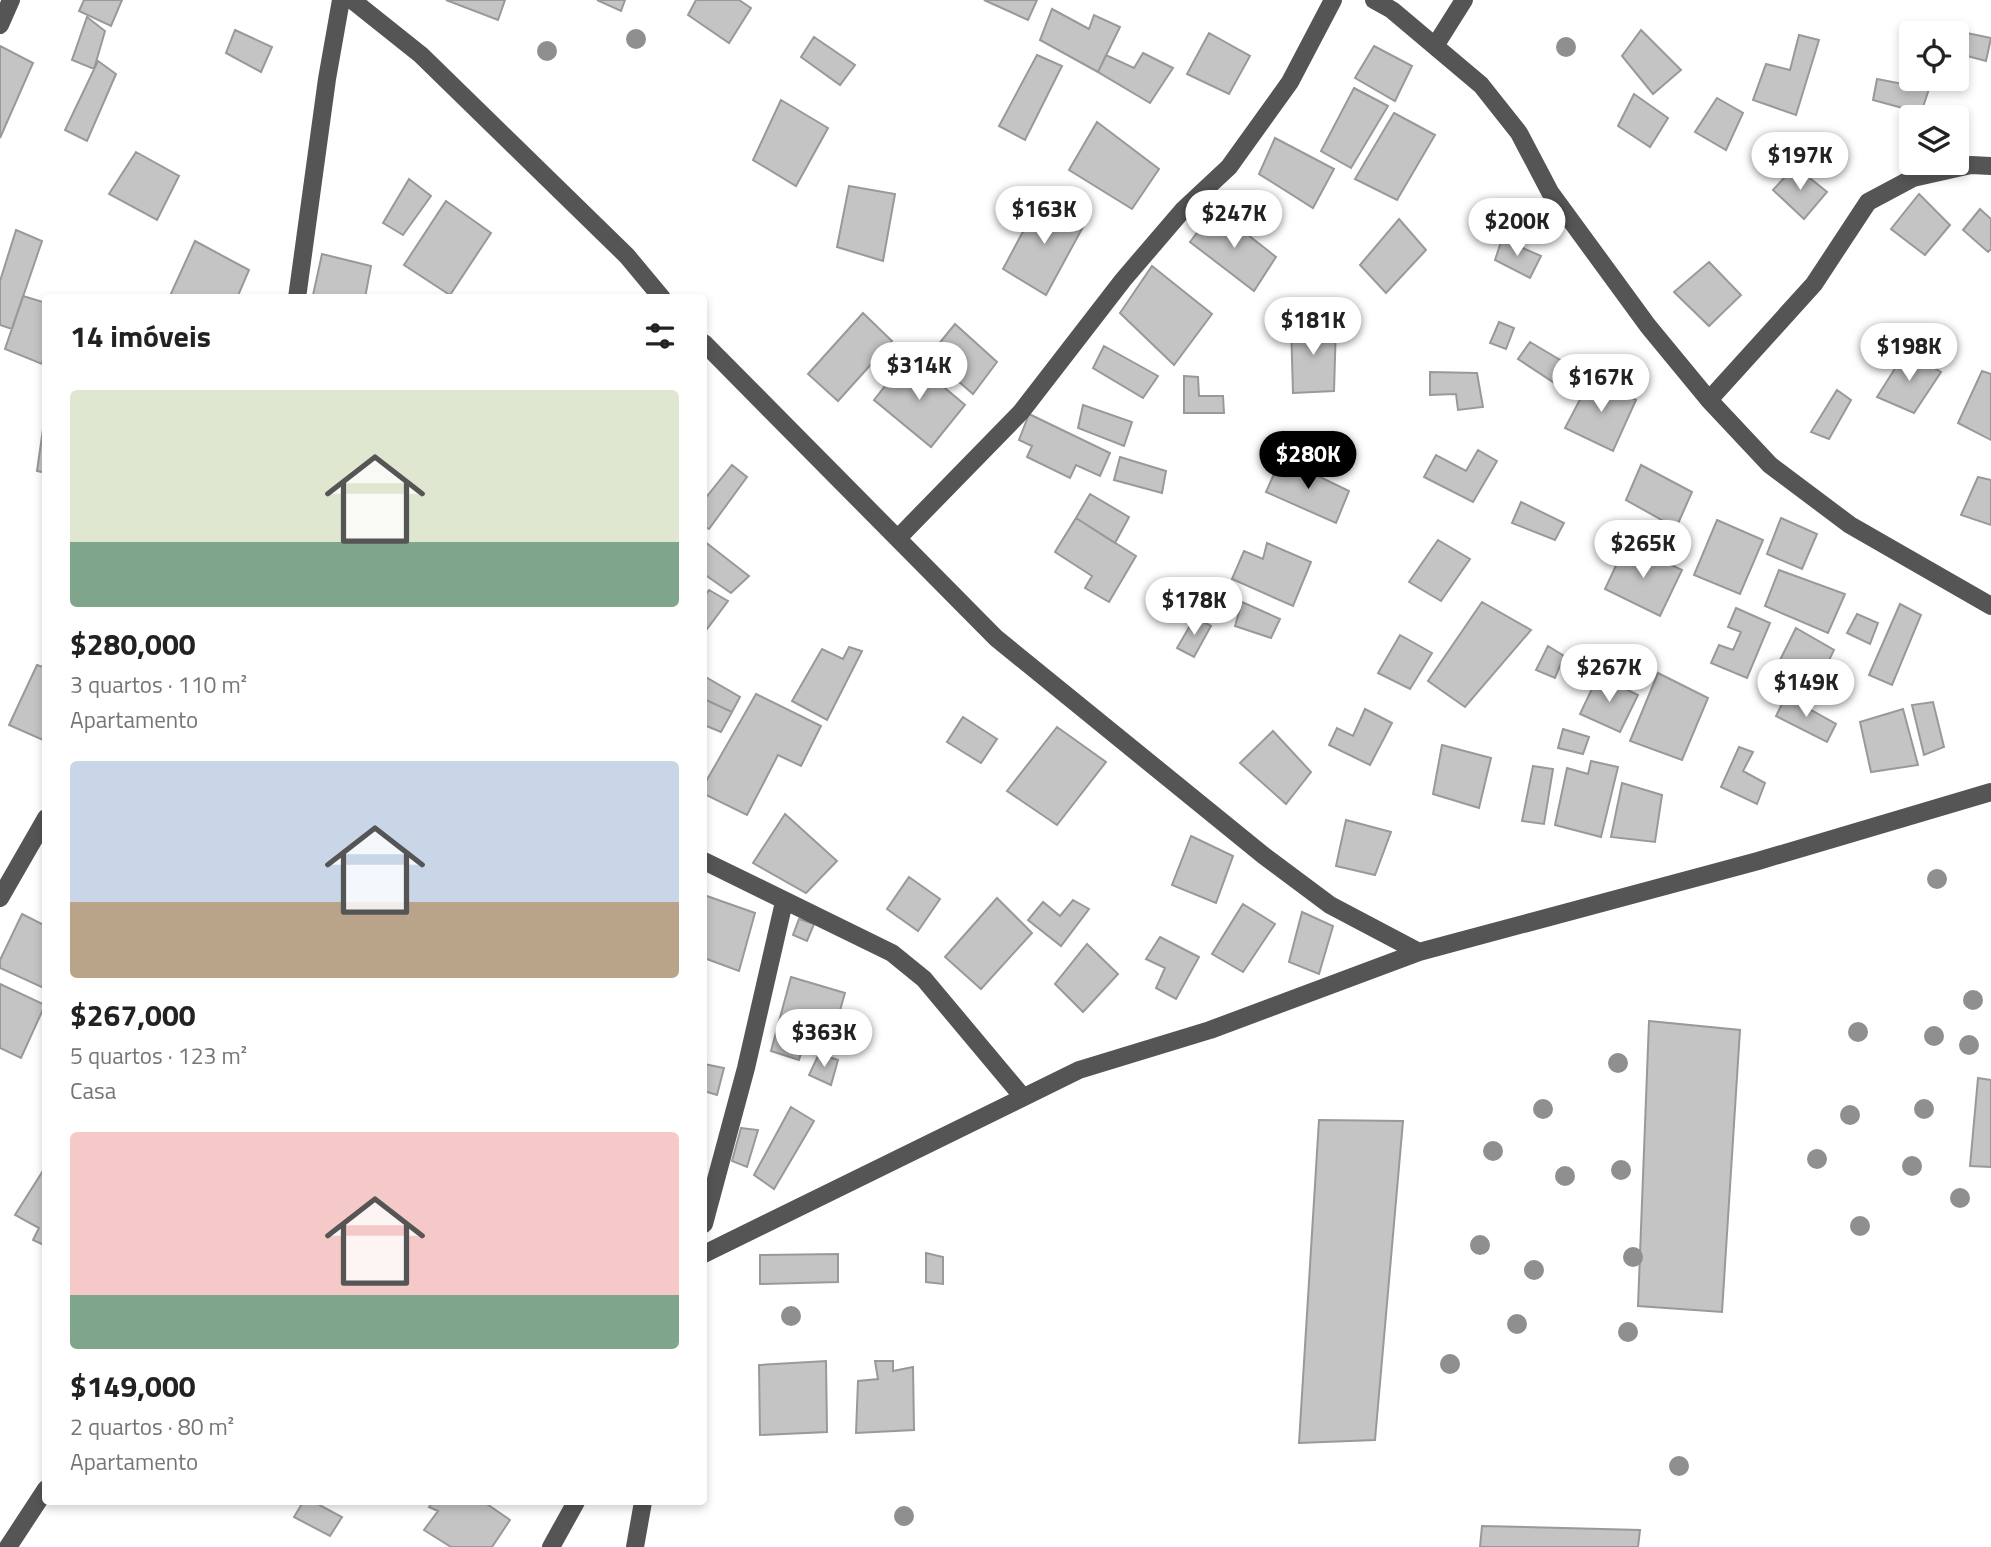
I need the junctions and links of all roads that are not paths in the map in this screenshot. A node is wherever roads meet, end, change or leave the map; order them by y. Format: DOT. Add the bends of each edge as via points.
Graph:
graph roads {
  1 [pos="11,0"];
  2 [pos="341,0"];
  3 [pos="352,0"];
  4 [pos="1333,0"];
  5 [pos="1374,0"];
  6 [pos="1464,0"];
  7 [pos="0,25"];
  8 [pos="1435,46"];
  9 [pos="1991,166"];
  10 [pos="299,294"];
  11 [pos="659,294"];
  12 [pos="707,346"];
  13 [pos="1709,400"];
  14 [pos="898,537"];
  15 [pos="1991,606"];
  16 [pos="1991,792"];
  17 [pos="42,825"];
  18 [pos="707,863"];
  19 [pos="0,898"];
  20 [pos="784,902"];
  21 [pos="1419,952"];
  22 [pos="1022,1096"];
  23 [pos="707,1213"];
  24 [pos="707,1253"];
  25 [pos="42,1495"];
  26 [pos="574,1505"];
  27 [pos="642,1505"];
  28 [pos="8,1547"];
  29 [pos="551,1547"];
  30 [pos="635,1547"];
  1 -- 7 [label="street"];
  2 -- 10 [label="street"];
  3 -- 11 [label="street" via="421,55 627,256"];
  4 -- 14 [label="street" via="1290,82 1229,167 1183,210 1123,280 1021,412"];
  5 -- 8 [label="street"];
  6 -- 8 [label="street"];
  8 -- 13 [label="street" via="1481,85 1519,133 1550,192 1648,326"];
  9 -- 13 [label="street" via="1971,165 1913,178 1868,202 1814,284"];
  12 -- 14 [label="street"];
  13 -- 15 [label="street" via="1770,465 1850,525"];
  14 -- 21 [label="street" via="996,638 1176,787 1330,905"];
  16 -- 21 [label="street" via="1758,861"];
  17 -- 19 [label="street"];
  18 -- 20 [label="street"];
  20 -- 22 [label="street" via="892,953 923,979"];
  20 -- 23 [label="street"];
  21 -- 22 [label="street" via="1210,1030 1079,1070"];
  22 -- 24 [label="street"];
  25 -- 28 [label="street"];
  26 -- 29 [label="street"];
  27 -- 30 [label="street"];
}
